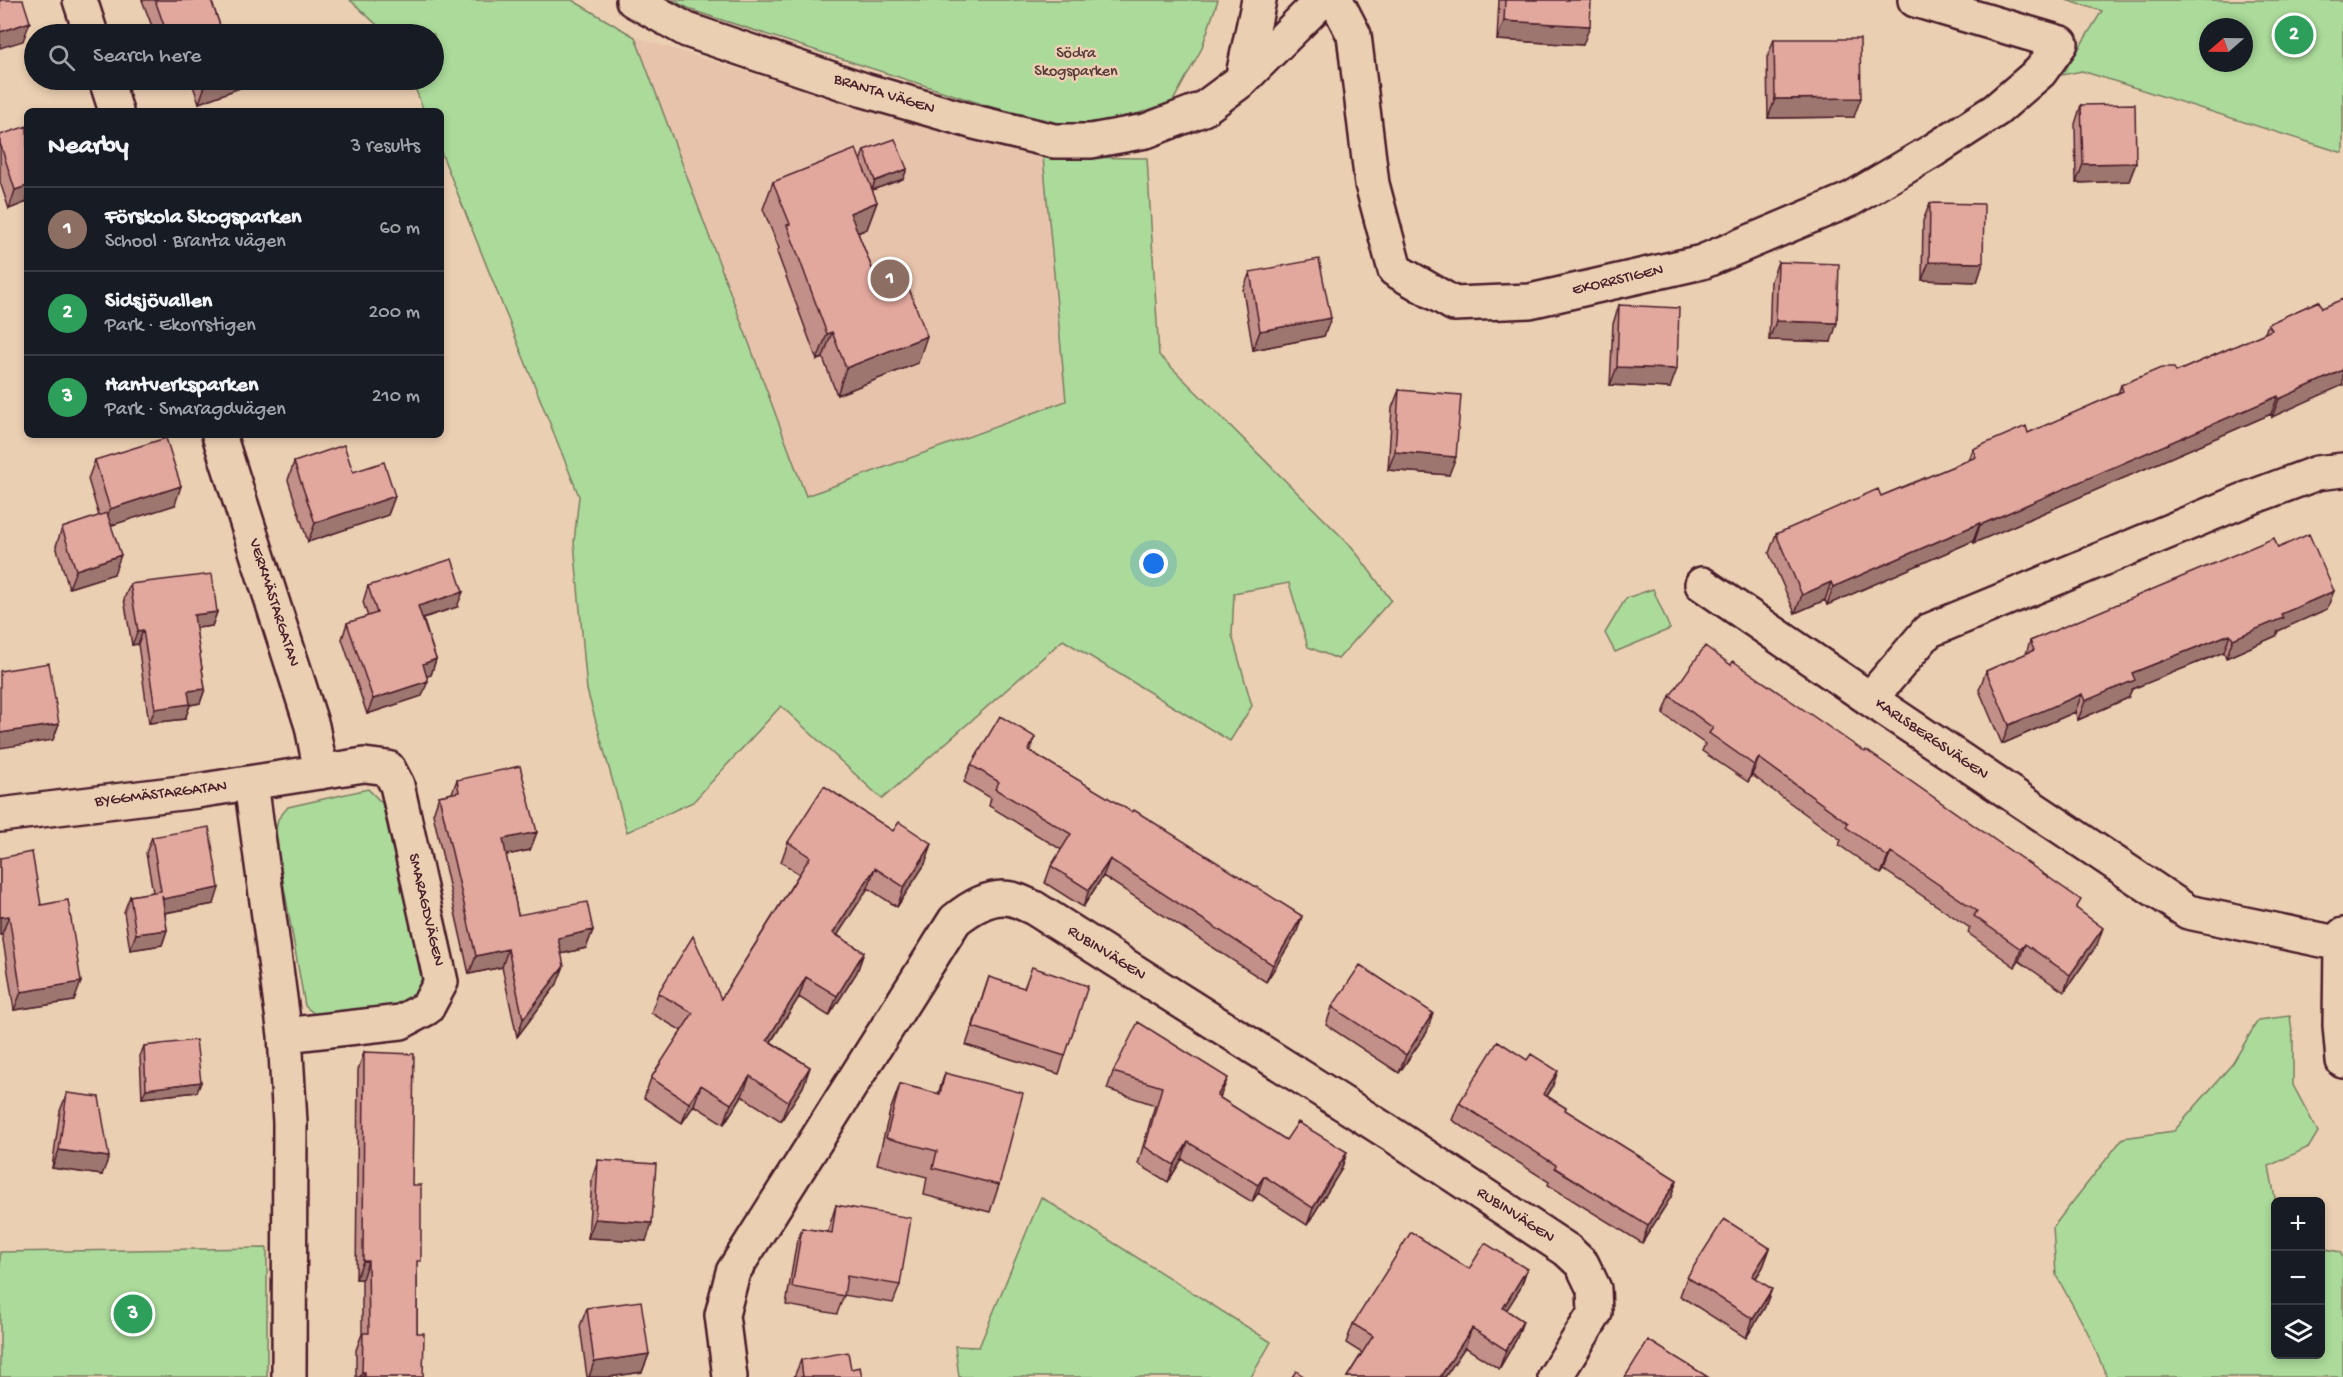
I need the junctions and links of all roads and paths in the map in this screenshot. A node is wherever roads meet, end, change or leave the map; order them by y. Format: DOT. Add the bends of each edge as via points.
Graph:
graph roads {
  1 [pos="80,0"];
  2 [pos="633,0"];
  3 [pos="1259,0"];
  4 [pos="1322,0"];
  5 [pos="1336,0"];
  6 [pos="1915,0"];
  7 [pos="88,24"];
  8 [pos="1242,80"];
  9 [pos="109,90"];
  10 [pos="115,108"];
  11 [pos="220,438"];
  12 [pos="2343,470"];
  13 [pos="1702,584"];
  14 [pos="1870,699"];
  15 [pos="321,772"];
  16 [pos="251,783"];
  17 [pos="0,815"];
  18 [pos="2342,940"];
  19 [pos="285,1035"];
  20 [pos="2343,1061"];
  21 [pos="289,1377"];
  22 [pos="730,1377"];
  23 [pos="1555,1377"];
  1 -- 7 [label="street"];
  2 -- 8 [label="street, BRANTA VÄGEN" via="687,30 864,90 1054,141 1091,141 1146,131 1203,109"];
  3 -- 8 [label="street"];
  4 -- 8 [label="street, BRANTA VÄGEN"];
  5 -- 6 [label="street, EKORRSTIGEN" via="1353,35 1372,184 1395,270 1454,304 1530,301 1702,262 1851,199 1996,110 2040,72 2061,43"];
  9 -- 10 [label="street"];
  11 -- 15 [label="street, VERKMÄSTARGATAN" via="312,726"];
  12 -- 14 [label="street, KARLSBERGSVÄGEN" via="2317,473 2247,499 1928,631"];
  13 -- 14 [label="street"];
  14 -- 18 [label="street, KARLSBERGSVÄGEN" via="2188,912"];
  15 -- 16 [label="street, BYGGMÄSTARGATAN"];
  15 -- 19 [label="street, SMARAGDVÄGEN" via="364,765 388,768 397,785 441,982 427,1008 401,1022"];
  16 -- 17 [label="street, BYGGMÄSTARGATAN"];
  16 -- 19 [label="street"];
  18 -- 20 [label="street"];
  19 -- 21 [label="street" via="290,1123"];
  22 -- 23 [label="street, RUBINVÄGEN" via="722,1315 733,1272 955,920 988,900 1010,898 1034,908 1568,1250 1582,1264 1594,1288 1594,1313"];
}
